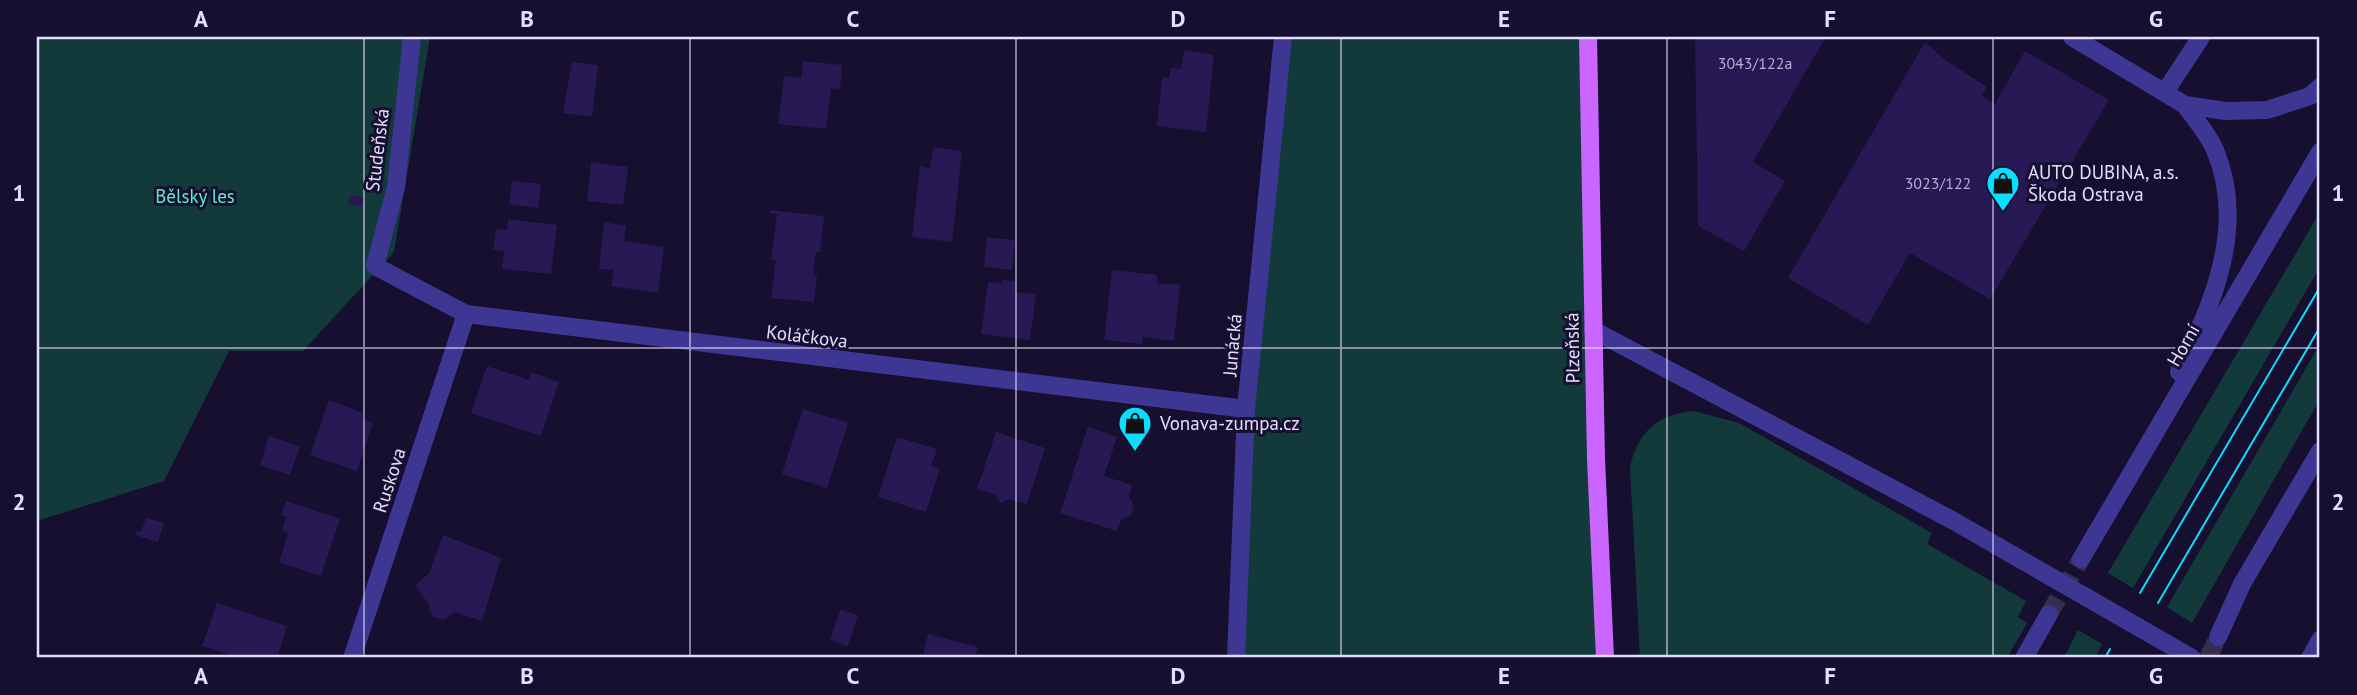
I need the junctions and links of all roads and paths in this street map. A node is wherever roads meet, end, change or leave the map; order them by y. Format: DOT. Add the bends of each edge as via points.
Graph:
graph roads {
  1 [pos="412,37"];
  2 [pos="1283,37"];
  3 [pos="1588,37"];
  4 [pos="2072,37"];
  5 [pos="2202,37"];
  6 [pos="2320,87"];
  7 [pos="2165,92"];
  8 [pos="2185,105"];
  9 [pos="2320,152"];
  10 [pos="375,266"];
  11 [pos="466,314"];
  12 [pos="1593,330"];
  13 [pos="1247,409"];
  14 [pos="2320,450"];
  15 [pos="2106,518"];
  16 [pos="2081,559"];
  17 [pos="2049,614"];
  18 [pos="2218,637"];
  19 [pos="2320,640"];
  20 [pos="352,658"];
  21 [pos="1236,658"];
  22 [pos="1605,658"];
  23 [pos="2024,658"];
  24 [pos="2192,658"];
  25 [pos="2310,658"];
  1 -- 10 [label="street, Studeňská" via="396,187"];
  2 -- 13 [label="street, Junácká"];
  3 -- 12 [label="main road, Plzeňská"];
  4 -- 7 [label="street"];
  5 -- 7 [label="street"];
  6 -- 8 [label="street" via="2310,96 2267,110"];
  7 -- 8 [label="street"];
  8 -- 15 [label="street" via="2213,147 2222,170 2226,248 2202,326"];
  9 -- 15 [label="street, Horní"];
  10 -- 11 [label="street, Koláčkova"];
  11 -- 13 [label="street, Koláčkova"];
  11 -- 20 [label="street, Ruskova"];
  12 -- 22 [label="main road, Plzeňská"];
  12 -- 24 [label="street, bridge" via="1952,520"];
  13 -- 21 [label="street, Junácká"];
  14 -- 18 [label="street" via="2242,584"];
  15 -- 16 [label="street, Horní"];
  17 -- 23 [label="street"];
  19 -- 25 [label="street"];
}
